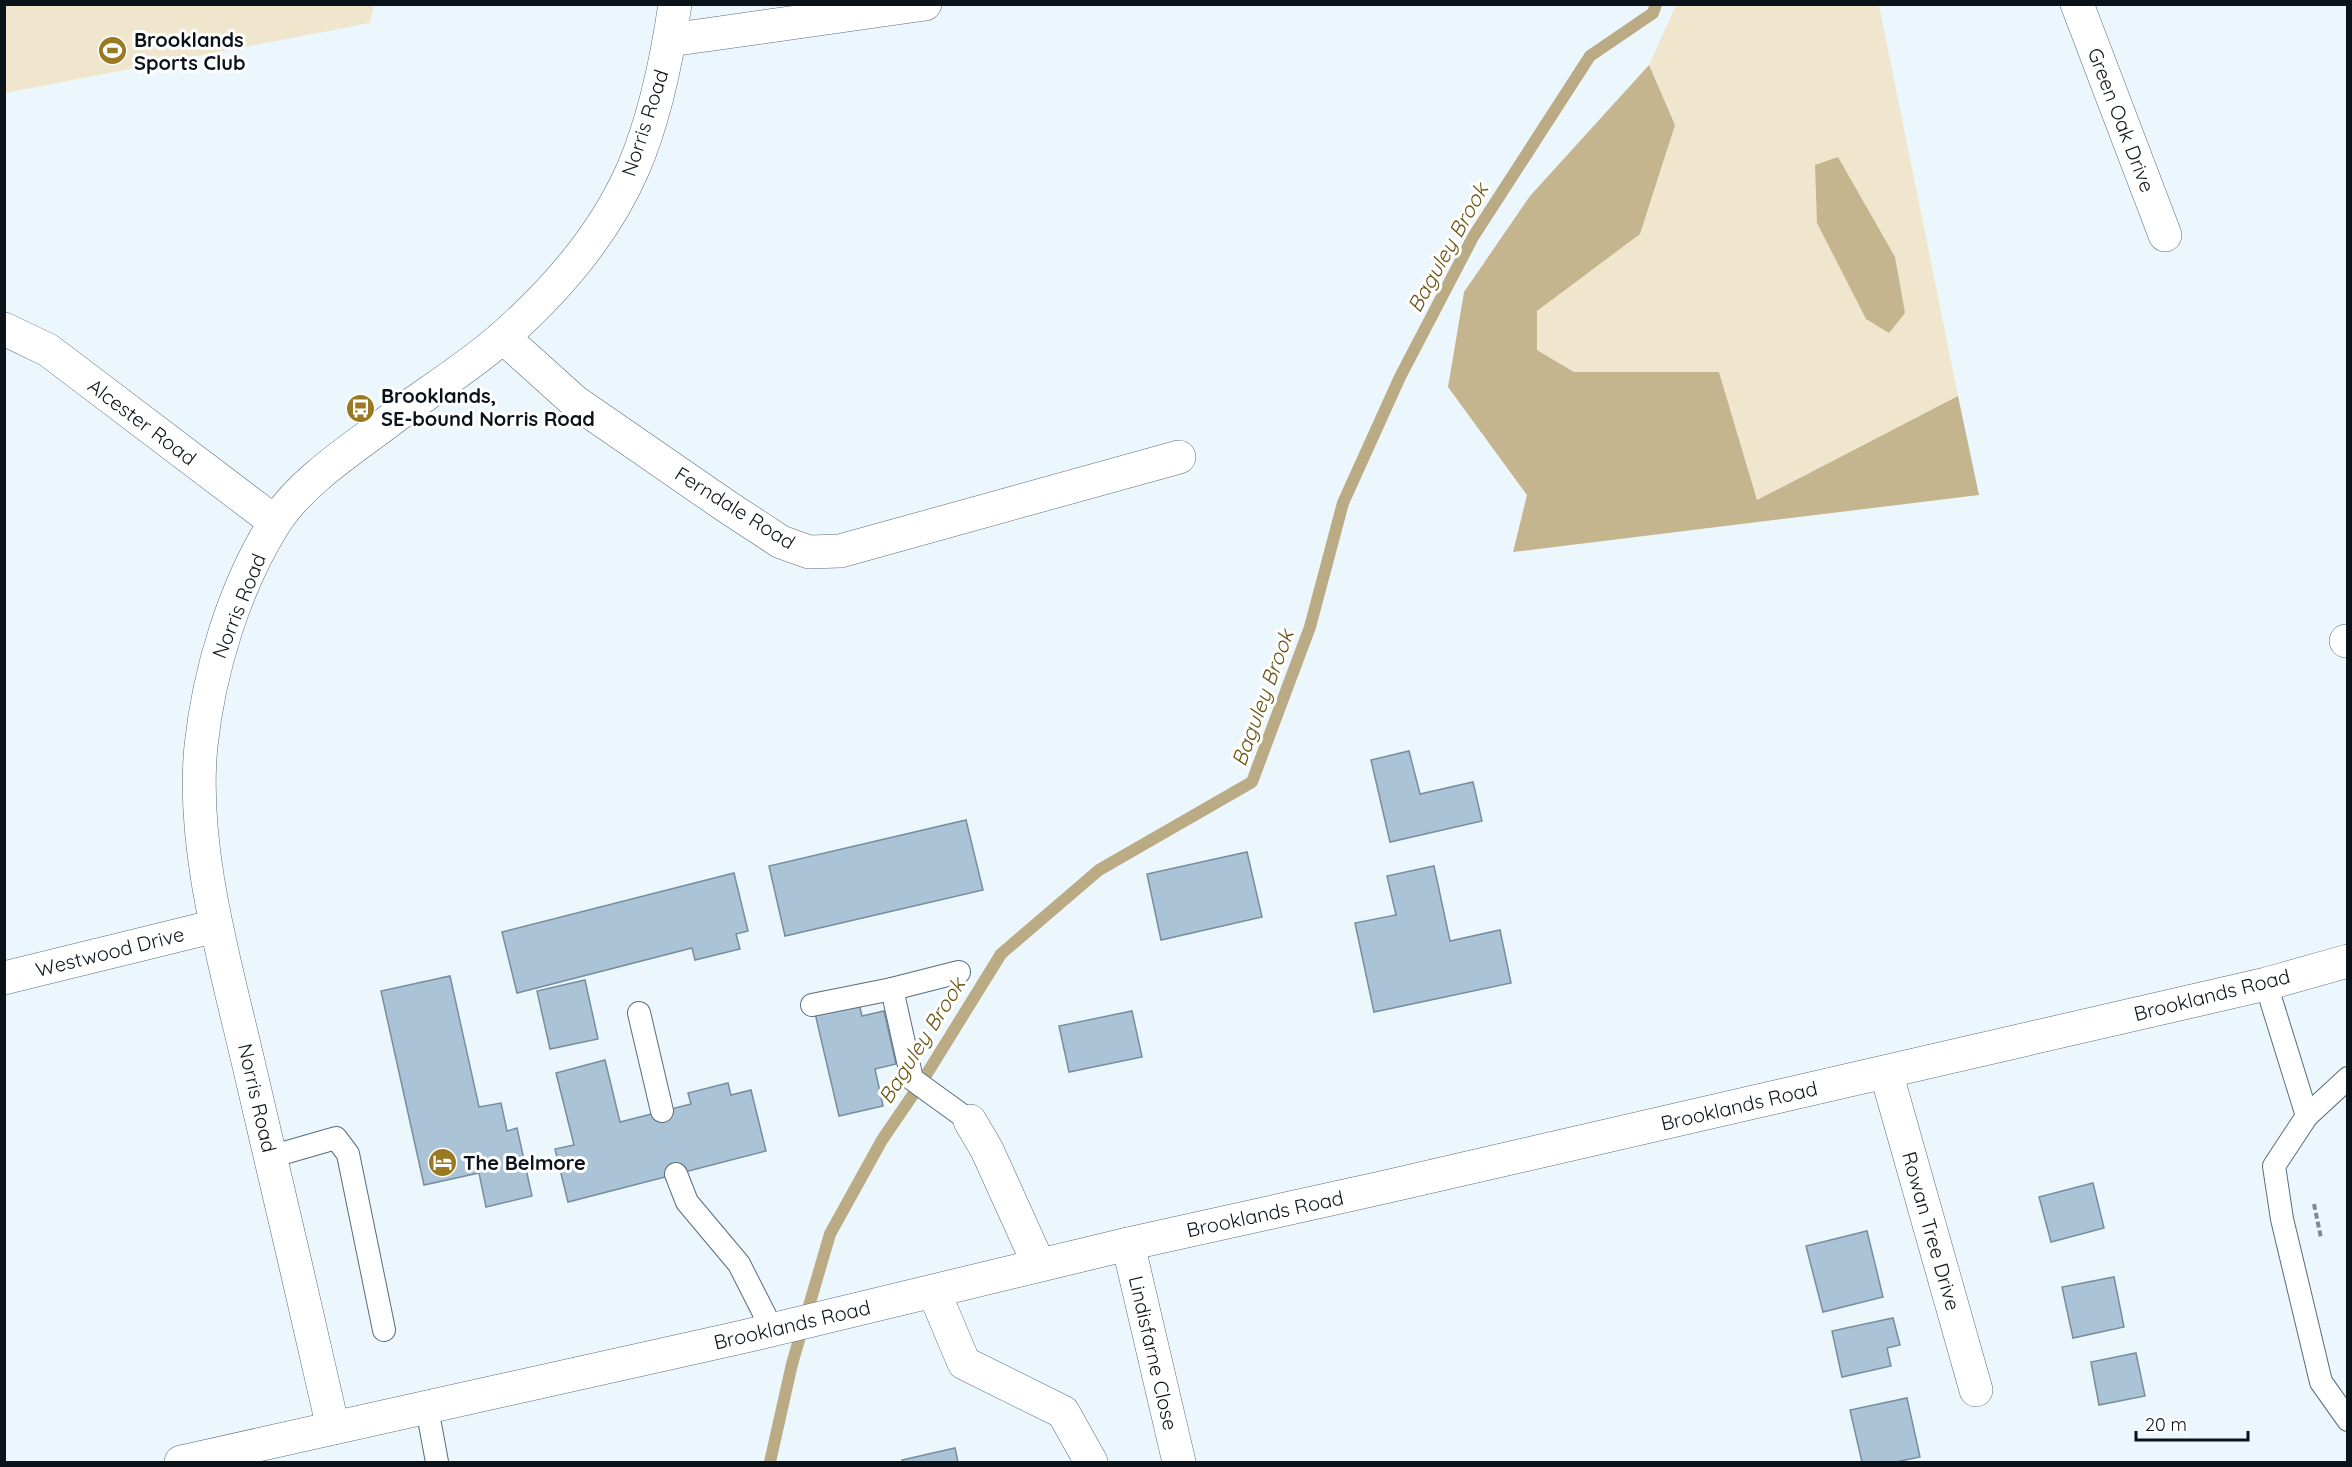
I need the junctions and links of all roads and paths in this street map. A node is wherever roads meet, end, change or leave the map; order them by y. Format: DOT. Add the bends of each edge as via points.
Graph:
graph roads {
  1 [pos="675,4"];
  2 [pos="925,4"];
  3 [pos="2077,4"];
  4 [pos="670,40"];
  5 [pos="2165,235"];
  6 [pos="4,329"];
  7 [pos="503,337"];
  8 [pos="1179,457"];
  9 [pos="275,522"];
  10 [pos="216,926"];
  11 [pos="2348,961"];
  12 [pos="959,972"];
  13 [pos="4,978"];
  14 [pos="2266,984"];
  15 [pos="892,989"];
  16 [pos="812,1005"];
  17 [pos="639,1013"];
  18 [pos="1886,1072"];
  19 [pos="2348,1078"];
  20 [pos="662,1111"];
  21 [pos="2307,1116"];
  22 [pos="970,1121"];
  23 [pos="270,1157"];
  24 [pos="676,1174"];
  25 [pos="1128,1244"];
  26 [pos="1039,1265"];
  27 [pos="934,1292"];
  28 [pos="384,1330"];
  29 [pos="757,1334"];
  30 [pos="1976,1390"];
  31 [pos="427,1408"];
  32 [pos="2348,1420"];
  33 [pos="333,1428"];
  34 [pos="181,1462"];
  35 [pos="437,1462"];
  36 [pos="1091,1462"];
  37 [pos="1179,1462"];
  1 -- 4 [label="street, Norris Road"];
  2 -- 4 [label="street"];
  3 -- 5 [label="street, Green Oak Drive"];
  4 -- 7 [label="street, Norris Road" via="633,170 602,225 556,286"];
  6 -- 9 [label="street, Alcester Road" via="48,350"];
  7 -- 8 [label="street, Ferndale Road" via="574,401 781,542 809,552 840,551"];
  7 -- 9 [label="street, Norris Road" via="344,455 302,490"];
  9 -- 10 [label="street, Norris Road" via="224,633 210,686 201,747 198,809"];
  10 -- 13 [label="street, Westwood Drive"];
  10 -- 23 [label="street, Norris Road"];
  11 -- 14 [label="street, Brooklands Road"];
  12 -- 15 [label="lane"];
  14 -- 18 [label="street, Brooklands Road"];
  14 -- 21 [label="lane"];
  15 -- 16 [label="lane"];
  15 -- 22 [label="lane" via="912,1079"];
  17 -- 20 [label="lane"];
  18 -- 25 [label="street, Brooklands Road"];
  18 -- 30 [label="street, Rowan Tree Drive"];
  19 -- 21 [label="lane"];
  21 -- 32 [label="lane" via="2274,1166 2282,1219 2321,1382"];
  22 -- 26 [label="street"];
  23 -- 28 [label="lane" via="336,1138 348,1154"];
  23 -- 33 [label="street, Norris Road"];
  24 -- 29 [label="lane" via="687,1202 739,1264"];
  25 -- 26 [label="street, Brooklands Road"];
  25 -- 37 [label="street, Lindisfarne Close"];
  26 -- 27 [label="street, Brooklands Road"];
  27 -- 29 [label="street, Brooklands Road"];
  27 -- 36 [label="street" via="964,1364 1063,1412"];
  29 -- 31 [label="street, Brooklands Road"];
  31 -- 33 [label="street, Brooklands Road"];
  31 -- 35 [label="lane"];
  33 -- 34 [label="street, Brooklands Road"];
}
